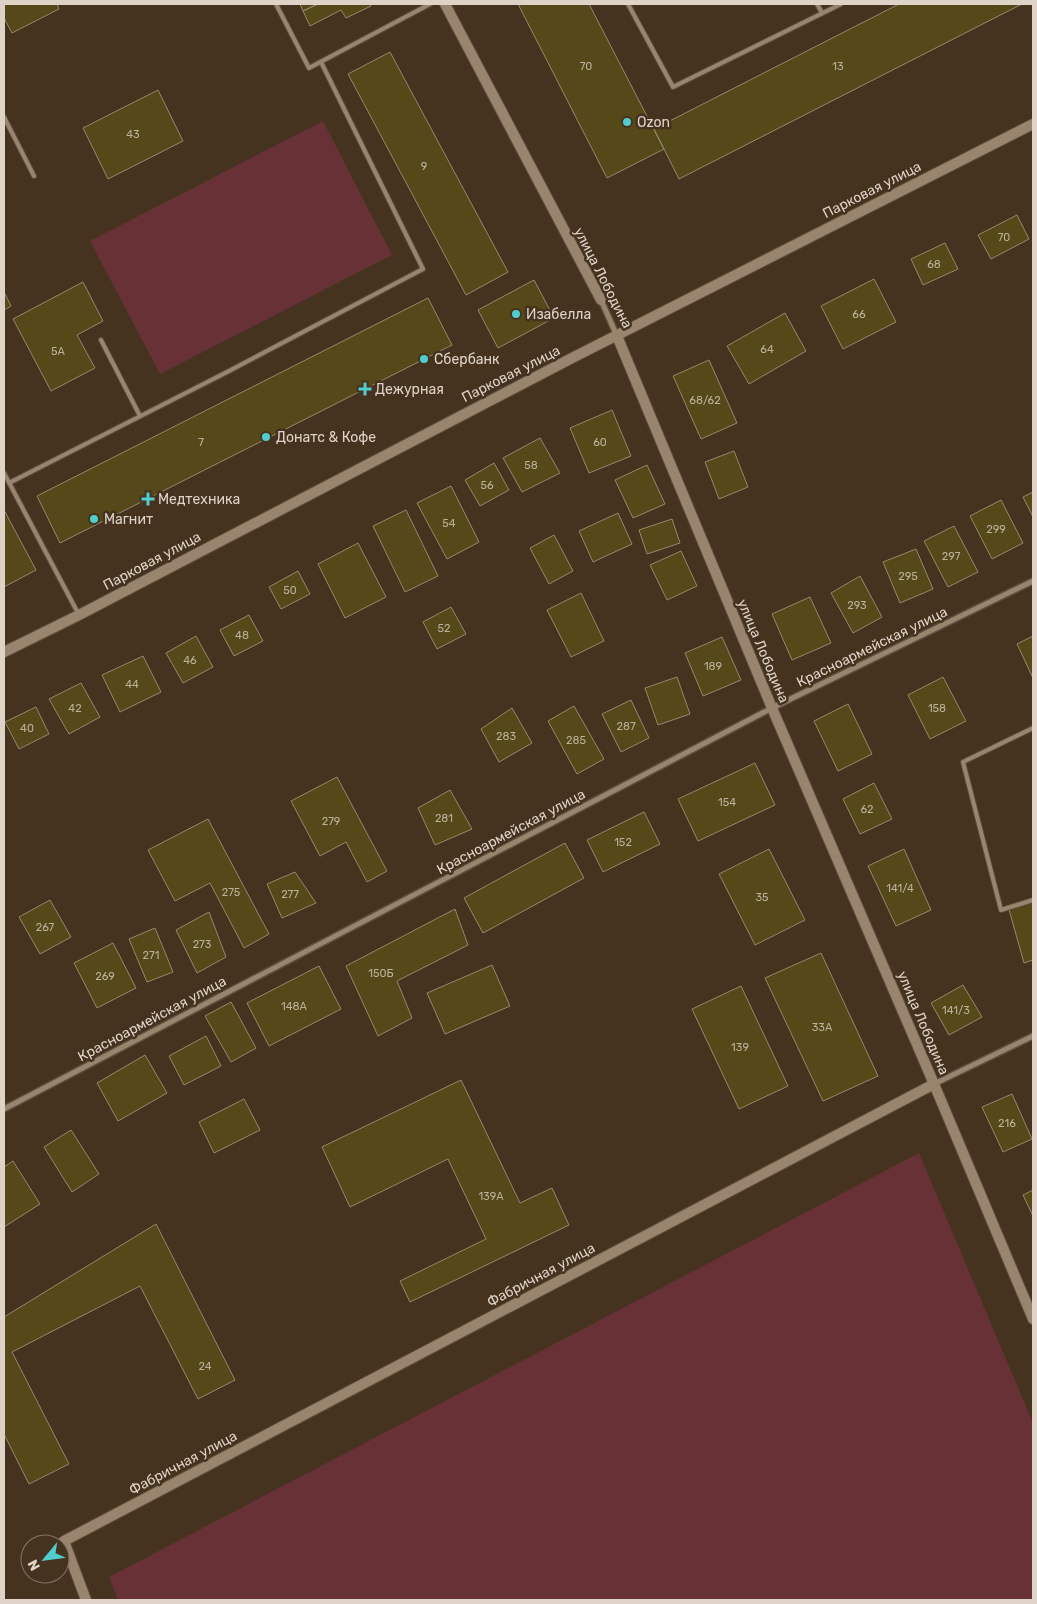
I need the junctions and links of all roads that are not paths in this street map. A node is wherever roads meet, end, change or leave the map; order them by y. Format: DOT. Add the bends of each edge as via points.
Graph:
graph roads {
  1 [pos="276,4"];
  2 [pos="430,4"];
  3 [pos="445,4"];
  4 [pos="628,4"];
  5 [pos="818,4"];
  6 [pos="841,4"];
  7 [pos="822,13"];
  8 [pos="320,62"];
  9 [pos="4,117"];
  10 [pos="1033,124"];
  11 [pos="34,176"];
  12 [pos="601,300"];
  13 [pos="617,336"];
  14 [pos="101,340"];
  15 [pos="140,416"];
  16 [pos="4,473"];
  17 [pos="9,483"];
  18 [pos="1033,581"];
  19 [pos="79,615"];
  20 [pos="4,652"];
  21 [pos="772,708"];
  22 [pos="1033,728"];
  23 [pos="1033,900"];
  24 [pos="1033,1036"];
  25 [pos="934,1084"];
  26 [pos="4,1109"];
  27 [pos="1033,1319"];
  28 [pos="86,1600"];
  1 -- 8 [label="lane" via="309,68"];
  2 -- 8 [label="lane"];
  3 -- 12 [label="street, улица Лободина"];
  4 -- 7 [label="lane" via="673,87"];
  5 -- 7 [label="lane"];
  6 -- 7 [label="lane"];
  8 -- 15 [label="lane" via="423,269"];
  9 -- 11 [label="lane"];
  10 -- 13 [label="street, Парковая улица"];
  12 -- 13 [label="street, улица Лободина"];
  13 -- 19 [label="street, Парковая улица"];
  13 -- 21 [label="street, улица Лободина"];
  14 -- 15 [label="lane"];
  15 -- 17 [label="lane"];
  16 -- 17 [label="lane"];
  17 -- 19 [label="lane"];
  18 -- 21 [label="street, Красноармейская улица"];
  19 -- 20 [label="street, Парковая улица"];
  21 -- 25 [label="street, улица Лободина"];
  21 -- 26 [label="street, Красноармейская улица"];
  22 -- 23 [label="lane" via="962,762 1001,910"];
  24 -- 25 [label="street, Фабричная улица"];
  25 -- 27 [label="street, улица Лободина"];
  25 -- 28 [label="street, Фабричная улица" via="64,1542"];
}
